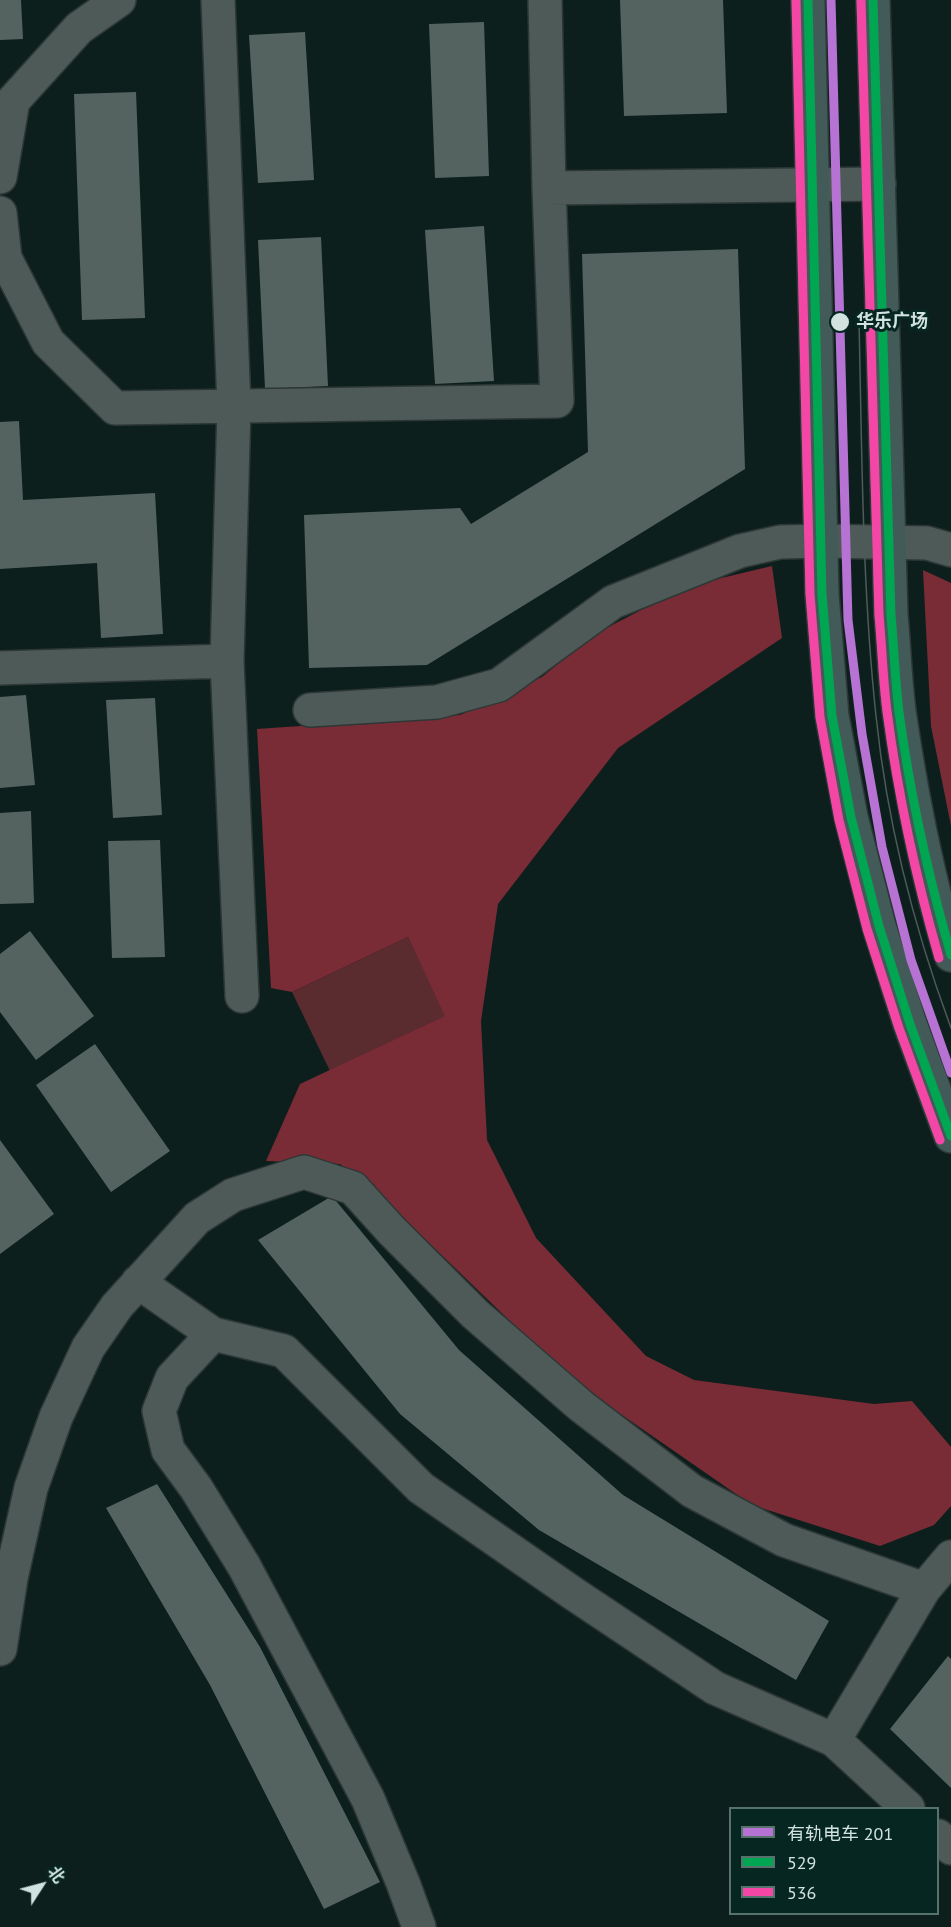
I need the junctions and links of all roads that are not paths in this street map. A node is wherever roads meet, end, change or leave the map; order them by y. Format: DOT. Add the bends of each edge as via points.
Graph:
graph roads {
  1 [pos="119,0"];
  2 [pos="218,0"];
  3 [pos="545,0"];
  4 [pos="808,0"];
  5 [pos="873,0"];
  6 [pos="0,177"];
  7 [pos="879,184"];
  8 [pos="812,185"];
  9 [pos="549,189"];
  10 [pos="0,213"];
  11 [pos="234,406"];
  12 [pos="821,541"];
  13 [pos="889,542"];
  14 [pos="951,550"];
  15 [pos="227,662"];
  16 [pos="0,668"];
  17 [pos="310,710"];
  18 [pos="951,955"];
  19 [pos="242,996"];
  20 [pos="951,1136"];
  21 [pos="138,1282"];
  22 [pos="213,1334"];
  23 [pos="951,1557"];
  24 [pos="924,1588"];
  25 [pos="0,1649"];
  26 [pos="834,1740"];
  27 [pos="906,1807"];
  28 [pos="939,1837"];
  29 [pos="951,1848"];
  30 [pos="418,1927"];
  1 -- 6 [label="street" via="79,28 13,101"];
  2 -- 11 [label="street"];
  3 -- 9 [label="street"];
  4 -- 8 [label="highway"];
  5 -- 7 [label="highway"];
  7 -- 8 [label="street"];
  7 -- 13 [label="highway"];
  8 -- 9 [label="street"];
  8 -- 12 [label="highway"];
  9 -- 11 [label="street" via="557,401"];
  10 -- 11 [label="street" via="5,258 48,342 115,408"];
  11 -- 15 [label="street"];
  12 -- 13 [label="street"];
  12 -- 17 [label="street" via="780,542 740,551 613,602 499,685 437,702"];
  12 -- 20 [label="highway" via="832,716 851,817 879,926"];
  13 -- 14 [label="street" via="927,543"];
  13 -- 18 [label="highway" via="899,710 937,909"];
  15 -- 16 [label="street"];
  15 -- 19 [label="street"];
  21 -- 22 [label="street"];
  21 -- 24 [label="street" via="197,1218 233,1195 304,1172 353,1188 475,1314 581,1406 692,1491 784,1540"];
  21 -- 25 [label="street" via="88,1348 57,1417 31,1488"];
  22 -- 26 [label="street" via="284,1351 421,1488 715,1688"];
  22 -- 30 [label="street" via="172,1378 159,1411 168,1450 244,1566 369,1799"];
  23 -- 24 [label="street"];
  24 -- 26 [label="street"];
  26 -- 27 [label="street"];
  28 -- 29 [label="street"];
}
